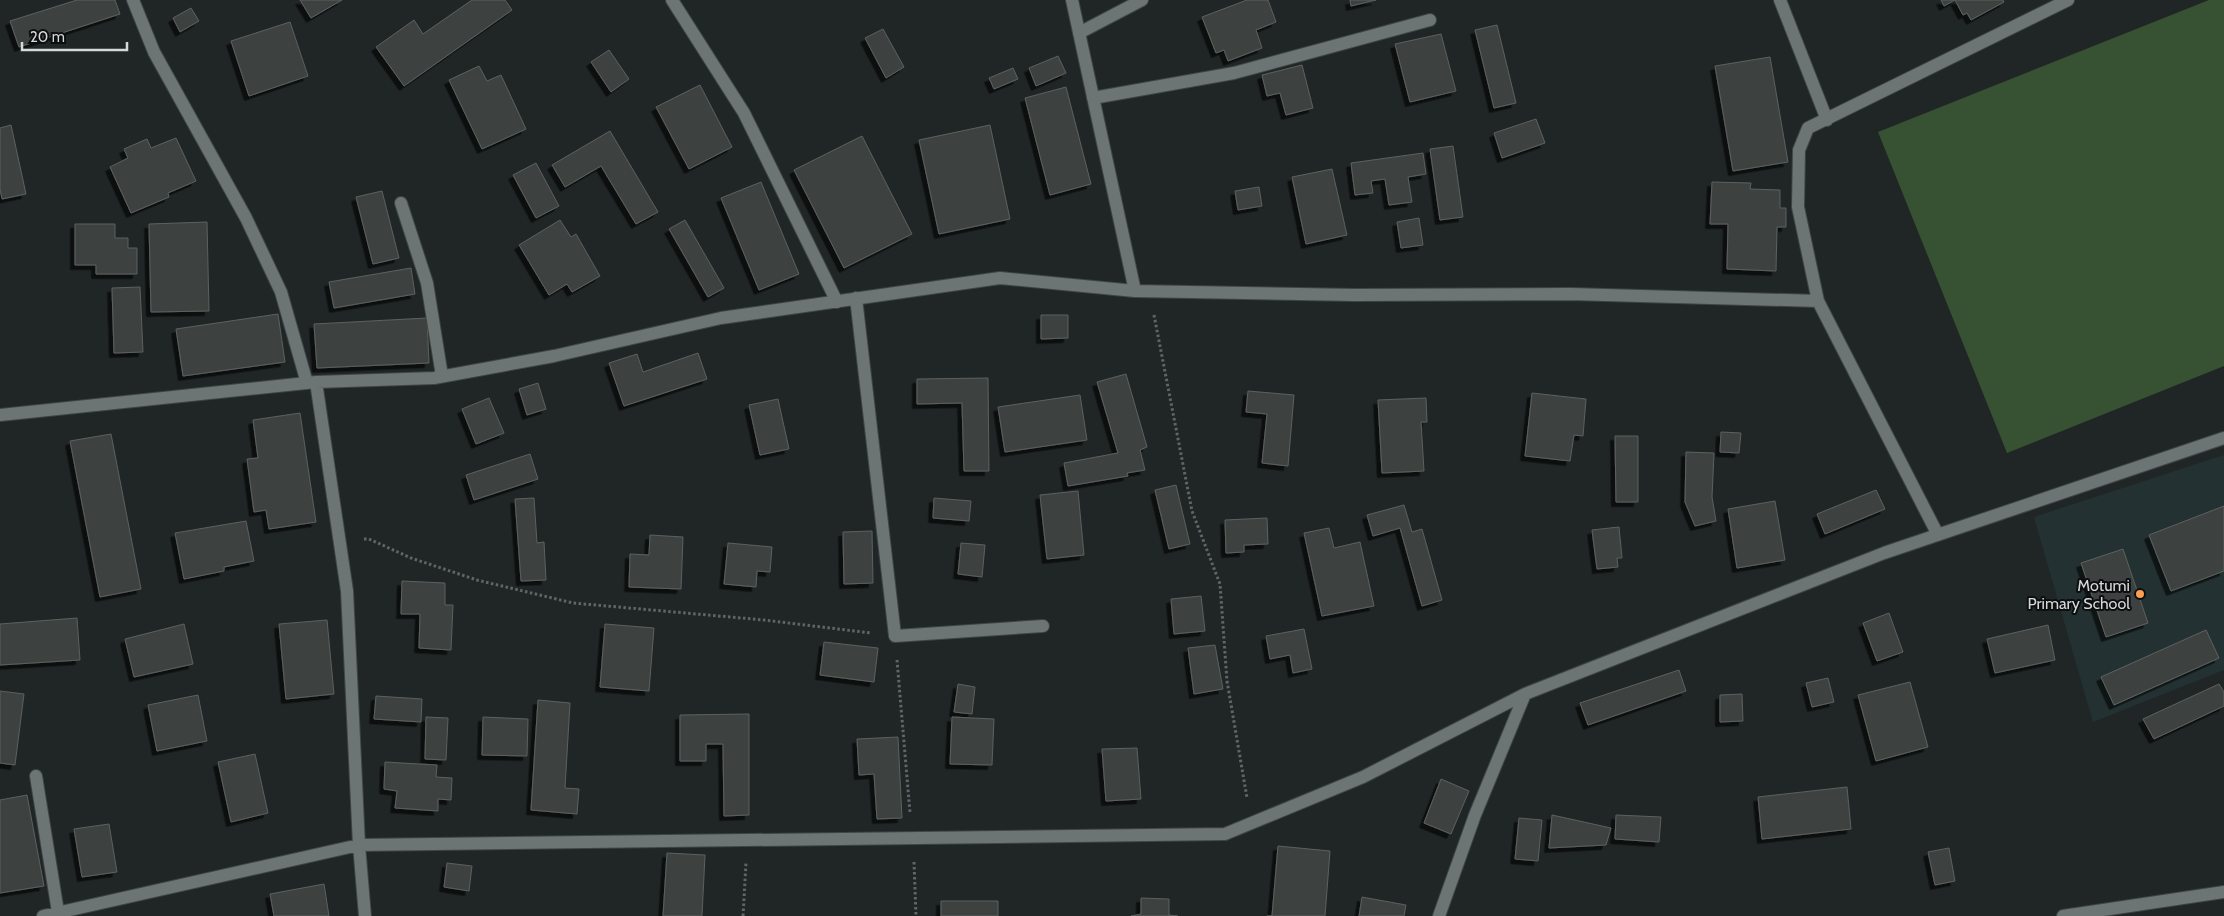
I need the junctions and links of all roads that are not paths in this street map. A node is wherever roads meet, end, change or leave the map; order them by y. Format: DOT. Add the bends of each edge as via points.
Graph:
graph roads {
  1 [pos="133,0"];
  2 [pos="672,0"];
  3 [pos="1072,0"];
  4 [pos="1142,0"];
  5 [pos="1780,0"];
  6 [pos="2068,0"];
  7 [pos="1430,20"];
  8 [pos="1079,33"];
  9 [pos="1093,98"];
  10 [pos="1827,120"];
  11 [pos="401,202"];
  12 [pos="1135,291"];
  13 [pos="856,298"];
  14 [pos="1818,301"];
  15 [pos="837,302"];
  16 [pos="442,376"];
  17 [pos="312,382"];
  18 [pos="0,415"];
  19 [pos="2224,438"];
  20 [pos="1938,536"];
  21 [pos="1043,626"];
  22 [pos="1525,694"];
  23 [pos="36,776"];
  24 [pos="359,845"];
  25 [pos="2224,892"];
  26 [pos="58,912"];
  27 [pos="43,916"];
  28 [pos="365,916"];
  29 [pos="1439,916"];
  30 [pos="2063,916"];
  1 -- 17 [label="street" via="154,52 246,218 281,292"];
  2 -- 15 [label="street" via="744,112"];
  3 -- 8 [label="street"];
  4 -- 8 [label="street"];
  5 -- 10 [label="street"];
  6 -- 10 [label="street"];
  7 -- 9 [label="street" via="1234,73"];
  8 -- 9 [label="street"];
  9 -- 12 [label="street"];
  10 -- 14 [label="street" via="1808,128 1798,150 1798,207"];
  11 -- 16 [label="street" via="427,283"];
  12 -- 13 [label="street" via="1000,278"];
  12 -- 14 [label="street" via="1571,294"];
  13 -- 15 [label="street"];
  13 -- 21 [label="street" via="895,636"];
  14 -- 20 [label="street"];
  15 -- 16 [label="street" via="721,318 554,356"];
  16 -- 17 [label="street"];
  17 -- 18 [label="street"];
  17 -- 24 [label="street" via="341,539 347,591"];
  19 -- 20 [label="street"];
  20 -- 22 [label="street" via="1884,553"];
  22 -- 24 [label="street" via="1363,777 1225,834"];
  22 -- 29 [label="street" via="1475,815"];
  23 -- 26 [label="street"];
  24 -- 26 [label="street"];
  24 -- 28 [label="street"];
  25 -- 30 [label="street"];
  26 -- 27 [label="street"];
}
